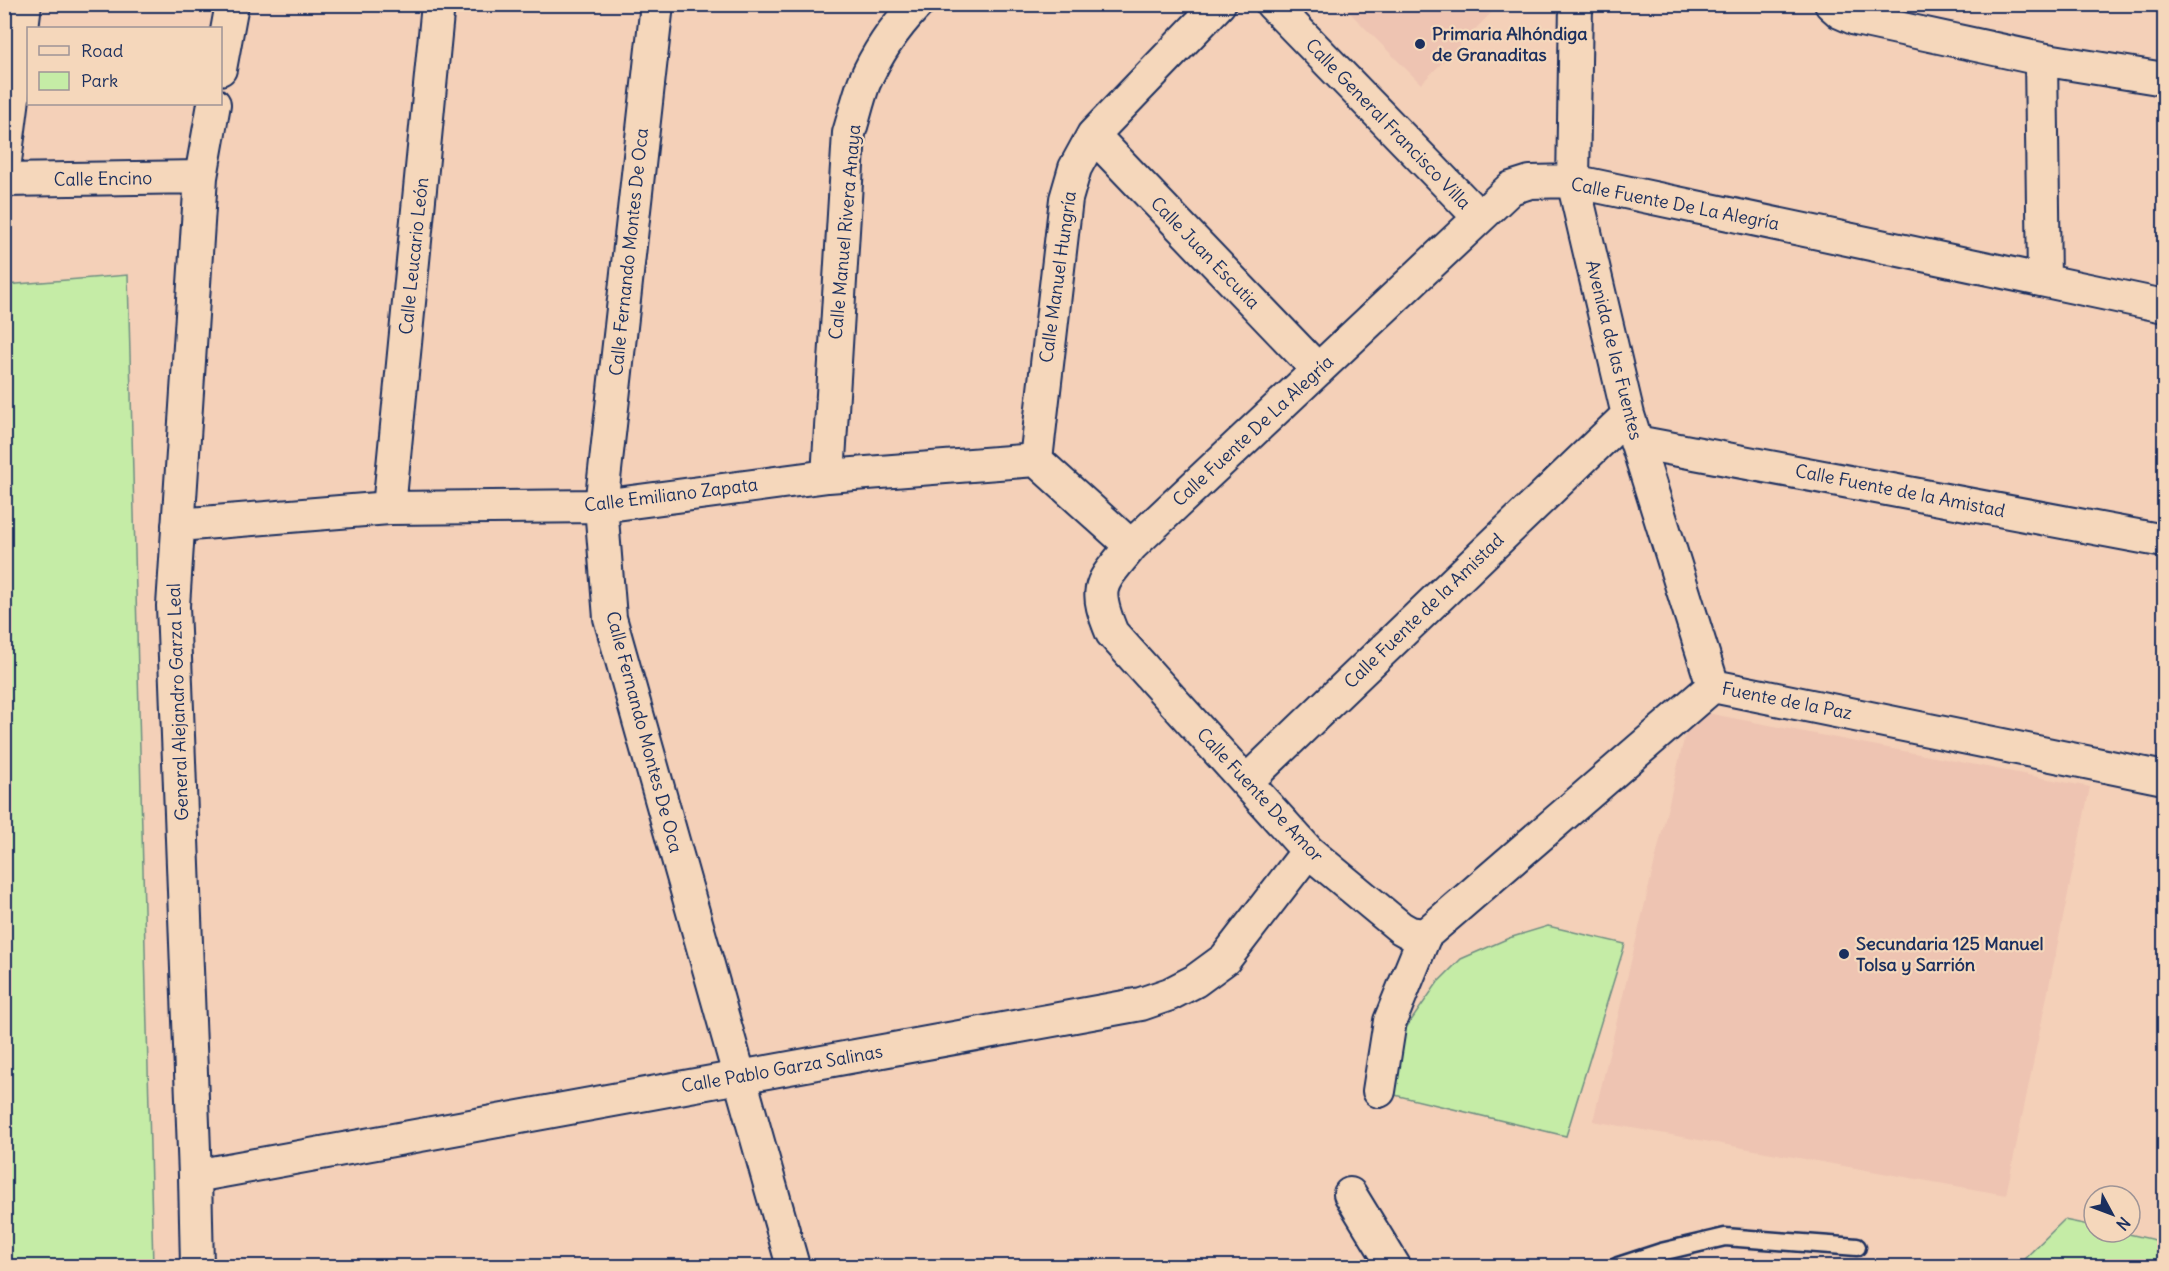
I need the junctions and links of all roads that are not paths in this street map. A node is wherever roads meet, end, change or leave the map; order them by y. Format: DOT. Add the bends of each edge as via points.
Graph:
graph roads {
  1 [pos="25,4"];
  2 [pos="232,4"];
  3 [pos="438,4"];
  4 [pos="657,4"];
  5 [pos="917,4"];
  6 [pos="1219,4"];
  7 [pos="1272,4"];
  8 [pos="1576,4"];
  9 [pos="1831,4"];
  10 [pos="222,58"];
  11 [pos="2041,59"];
  12 [pos="2164,79"];
  13 [pos="214,105"];
  14 [pos="1093,135"];
  15 [pos="4,169"];
  16 [pos="201,177"];
  17 [pos="4,180"];
  18 [pos="1573,181"];
  19 [pos="1479,217"];
  20 [pos="2044,280"];
  21 [pos="2164,306"];
  22 [pos="1318,370"];
  23 [pos="1632,428"];
  24 [pos="1036,460"];
  25 [pos="828,476"];
  26 [pos="601,506"];
  27 [pos="389,508"];
  28 [pos="178,525"];
  29 [pos="2164,541"];
  30 [pos="1131,546"];
  31 [pos="1112,633"];
  32 [pos="1713,686"];
  33 [pos="2164,778"];
  34 [pos="1245,782"];
  35 [pos="1308,851"];
  36 [pos="1425,935"];
  37 [pos="740,1076"];
  38 [pos="1378,1091"];
  39 [pos="195,1176"];
  40 [pos="1350,1194"];
  41 [pos="1857,1247"];
  42 [pos="197,1266"];
  43 [pos="793,1266"];
  44 [pos="1394,1266"];
  45 [pos="1618,1266"];
  1 -- 15 [label="street"];
  2 -- 10 [label="street"];
  3 -- 27 [label="street, Calle Leucario León"];
  4 -- 26 [label="street, Calle Fernando Montes De Oca"];
  5 -- 25 [label="street, Calle Manuel Rivera Anaya" via="885,46 864,83 849,133"];
  6 -- 14 [label="street, Calle Manuel Hungría"];
  7 -- 19 [label="street, Calle General Francisco Villa"];
  8 -- 18 [label="street, Avenida de las Fuentes"];
  9 -- 11 [label="street" via="1856,19"];
  11 -- 12 [label="street"];
  11 -- 20 [label="street"];
  13 -- 16 [label="street, General Alejandro Garza Leal"];
  14 -- 22 [label="street, Calle Juan Escutia"];
  14 -- 24 [label="street, Calle Manuel Hungría" via="1075,168 1066,199"];
  16 -- 17 [label="street, Calle Encino"];
  16 -- 28 [label="street, General Alejandro Garza Leal"];
  18 -- 19 [label="street, Calle Fuente De La Alegría" via="1530,182 1511,188"];
  18 -- 20 [label="street, Calle Fuente De La Alegría"];
  18 -- 23 [label="street, Avenida de las Fuentes"];
  19 -- 22 [label="street, Calle Fuente De La Alegría"];
  20 -- 21 [label="street, Calle Fuente De La Alegría"];
  22 -- 30 [label="street, Calle Fuente De La Alegría"];
  23 -- 29 [label="street, Calle Fuente de la Amistad"];
  23 -- 32 [label="street, Avenida de las Fuentes"];
  23 -- 34 [label="street, Calle Fuente de la Amistad"];
  24 -- 25 [label="street, Calle Emiliano Zapata"];
  24 -- 30 [label="street"];
  25 -- 26 [label="street, Calle Emiliano Zapata"];
  26 -- 27 [label="street, Calle Emiliano Zapata"];
  26 -- 37 [label="street, Calle Fernando Montes De Oca" via="610,618"];
  27 -- 28 [label="street, Calle Emiliano Zapata"];
  28 -- 39 [label="street, General Alejandro Garza Leal" via="173,606"];
  30 -- 31 [label="street, Calle Fuente De La Alegría" via="1103,582 1101,591 1104,615"];
  31 -- 34 [label="street, Calle Fuente De Amor"];
  32 -- 33 [label="street, Fuente de la Paz"];
  32 -- 36 [label="street, Fuente de la Paz"];
  34 -- 35 [label="street, Calle Fuente De Amor"];
  35 -- 36 [label="street, Calle Fuente De Amor" via="1401,928"];
  35 -- 37 [label="street, Calle Pablo Garza Salinas" via="1225,959 1170,994 1141,1004"];
  36 -- 38 [label="street" via="1390,1021"];
  37 -- 39 [label="street, Calle Pablo Garza Salinas"];
  37 -- 43 [label="street, Calle Fernando Montes De Oca"];
  39 -- 42 [label="street, General Alejandro Garza Leal"];
  40 -- 44 [label="street"];
  41 -- 45 [label="lane" via="1725,1237"];
}
